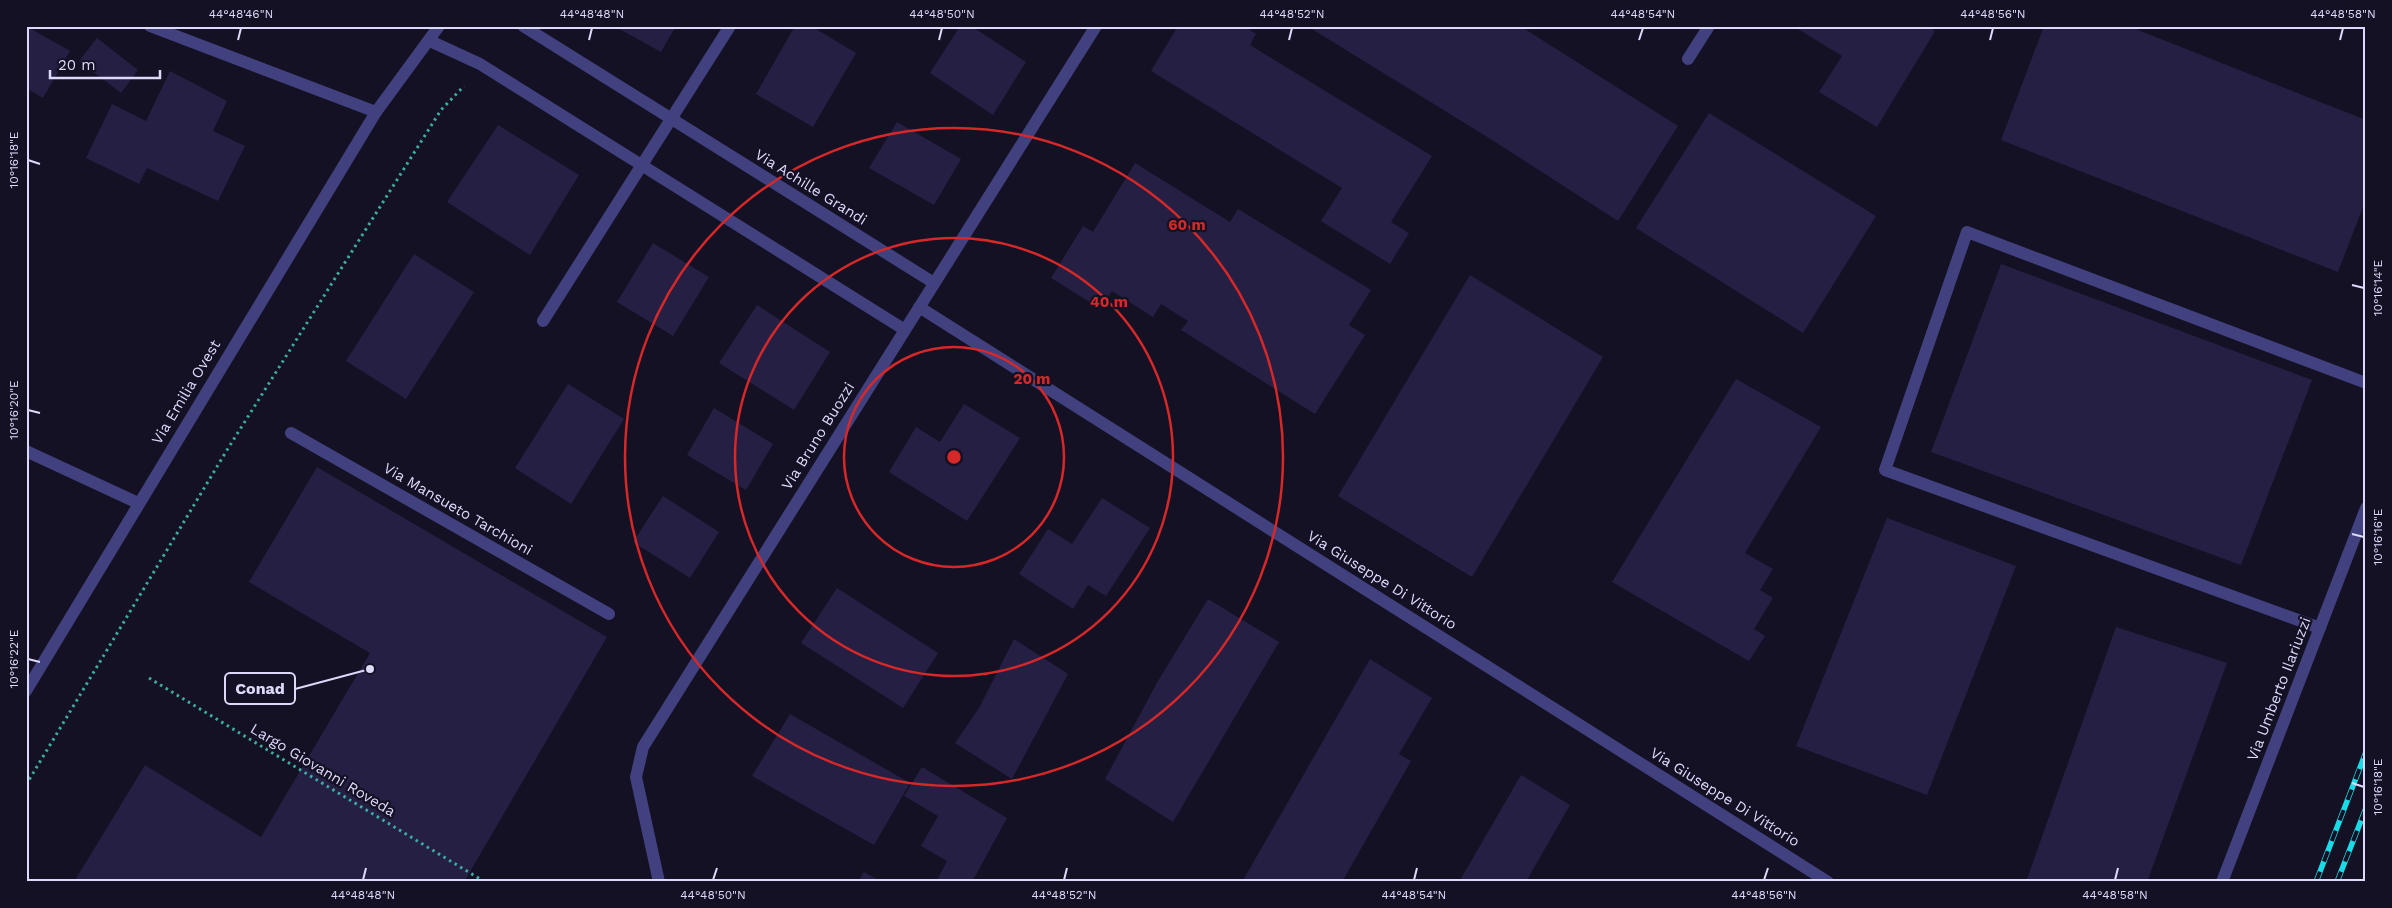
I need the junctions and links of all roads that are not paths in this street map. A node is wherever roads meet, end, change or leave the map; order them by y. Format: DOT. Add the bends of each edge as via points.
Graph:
graph roads {
  1 [pos="150,26"];
  2 [pos="439,26"];
  3 [pos="523,26"];
  4 [pos="730,26"];
  5 [pos="1096,26"];
  6 [pos="1709,26"];
  7 [pos="430,41"];
  8 [pos="1688,59"];
  9 [pos="376,112"];
  10 [pos="671,119"];
  11 [pos="642,165"];
  12 [pos="934,283"];
  13 [pos="919,307"];
  14 [pos="542,321"];
  15 [pos="905,330"];
  16 [pos="2366,383"];
  17 [pos="291,433"];
  18 [pos="26,451"];
  19 [pos="138,503"];
  20 [pos="2366,508"];
  21 [pos="609,614"];
  22 [pos="2320,628"];
  23 [pos="26,691"];
  24 [pos="659,882"];
  25 [pos="1828,882"];
  26 [pos="2222,882"];
  1 -- 9 [label="street"];
  2 -- 7 [label="street, Via Emilia Ovest"];
  3 -- 10 [label="street, Via Achille Grandi"];
  4 -- 10 [label="street"];
  5 -- 12 [label="street, Via Bruno Buozzi"];
  6 -- 8 [label="street"];
  7 -- 9 [label="street, Via Emilia Ovest"];
  7 -- 11 [label="street" via="480,64"];
  9 -- 19 [label="street, Via Emilia Ovest"];
  10 -- 11 [label="street"];
  10 -- 12 [label="street, Via Achille Grandi"];
  11 -- 14 [label="street"];
  11 -- 15 [label="street"];
  12 -- 13 [label="street, Via Bruno Buozzi"];
  13 -- 15 [label="street, Via Bruno Buozzi"];
  13 -- 25 [label="street, Via Giuseppe Di Vittorio"];
  15 -- 24 [label="street, Via Bruno Buozzi" via="643,747 636,776"];
  16 -- 22 [label="street" via="1967,232 1886,470"];
  17 -- 21 [label="street, Via Mansueto Tarchioni"];
  18 -- 19 [label="street"];
  19 -- 23 [label="street, Via Emilia Ovest"];
  20 -- 22 [label="street, Via Umberto Ilariuzzi"];
  22 -- 26 [label="street, Via Umberto Ilariuzzi"];
}
